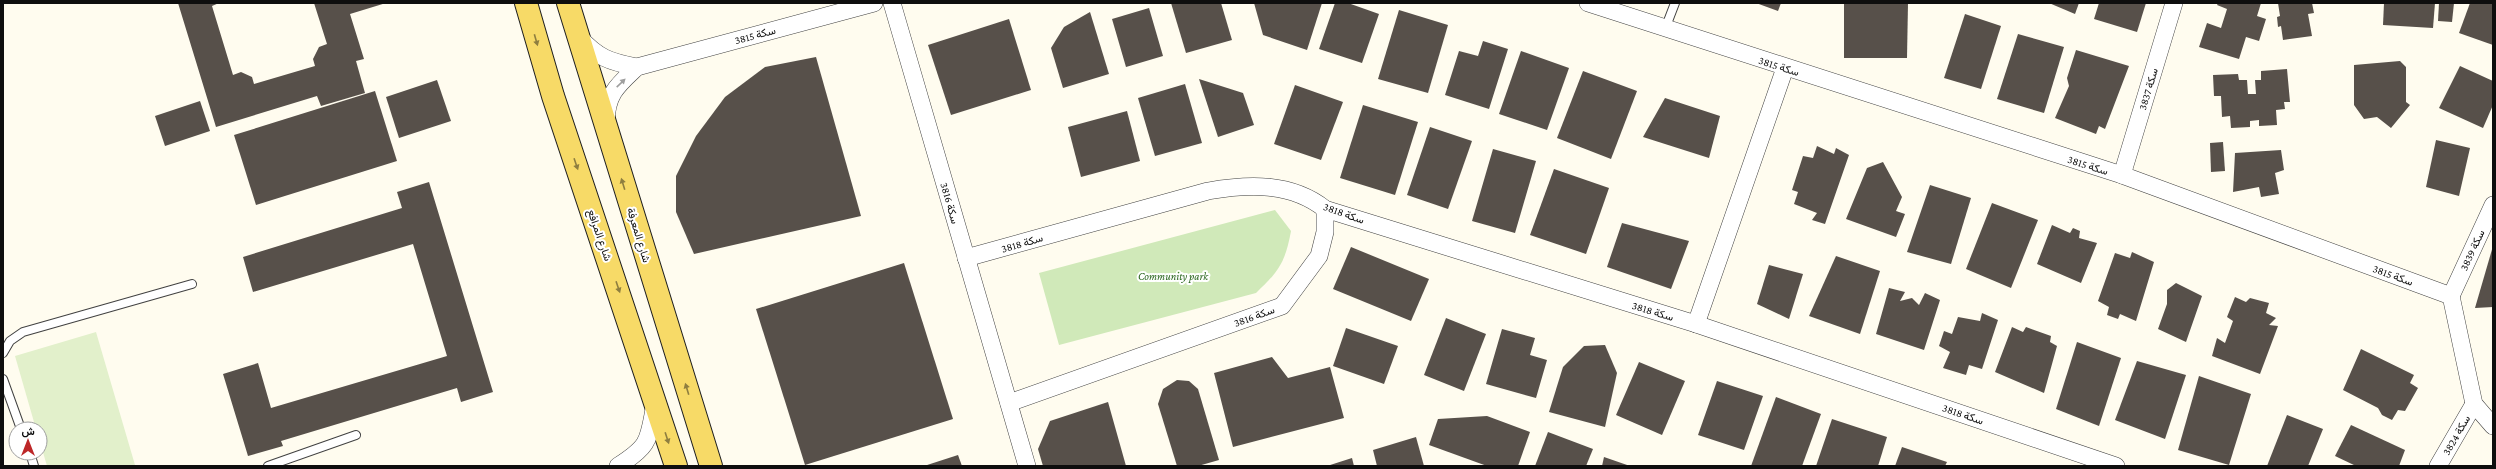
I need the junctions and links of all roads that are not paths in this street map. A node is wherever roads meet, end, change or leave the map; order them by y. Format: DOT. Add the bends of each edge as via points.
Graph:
graph roads {
  1 [pos="526,3"];
  2 [pos="874,3"];
  3 [pos="892,3"];
  4 [pos="1588,3"];
  5 [pos="1675,3"];
  6 [pos="2174,3"];
  7 [pos="574,16"];
  8 [pos="1665,28"];
  9 [pos="637,68"];
  10 [pos="1785,68"];
  11 [pos="606,129"];
  12 [pos="2122,175"];
  13 [pos="2493,205"];
  14 [pos="1325,209"];
  15 [pos="966,258"];
  16 [pos="192,284"];
  17 [pos="2451,296"];
  18 [pos="1696,324"];
  19 [pos="3,354"];
  20 [pos="3,379"];
  21 [pos="655,401"];
  22 [pos="1008,404"];
  23 [pos="2474,404"];
  24 [pos="18,421"];
  25 [pos="2493,426"];
  26 [pos="356,435"];
  27 [pos="268,466"];
  28 [pos="618,466"];
  29 [pos="676,466"];
  30 [pos="711,466"];
  31 [pos="1027,466"];
  32 [pos="2116,466"];
  33 [pos="2438,466"];
  1 -- 21 [label="main road, شارع المرافع, one-way" via="553,96"];
  2 -- 9 [label="street, سكة 3815"];
  3 -- 15 [label="street, سكة 3816"];
  4 -- 8 [label="street, سكة 3815"];
  5 -- 8 [label="lane"];
  6 -- 12 [label="street, سكة 3837"];
  7 -- 9 [label="street, سكة 3815" via="588,48 606,61"];
  7 -- 11 [label="main road, شارع المعرفة"];
  8 -- 10 [label="street, سكة 3815"];
  11 -- 9 [label="street, سكة 3815, one-way" via="607,103 616,87"];
  10 -- 12 [label="street, سكة 3815"];
  10 -- 18 [label="street"];
  30 -- 11 [label="main road, شارع المعرفة, one-way"];
  12 -- 17 [label="street, سكة 3815"];
  13 -- 17 [label="street, سكة 3839"];
  14 -- 15 [label="street, سكة 3818" via="1311,197 1282,189 1260,185 1236,186 1208,191"];
  14 -- 18 [label="street, سكة 3818"];
  14 -- 22 [label="street, سكة 3816" via="1325,232 1319,256 1282,306"];
  15 -- 22 [label="street, سكة 3816"];
  16 -- 19 [label="lane" via="23,332 10,341"];
  17 -- 23 [label="street"];
  18 -- 32 [label="street, سكة 3818"];
  20 -- 24 [label="lane"];
  21 -- 28 [label="street" via="648,441 636,455"];
  21 -- 29 [label="main road, شارع المرافع, one-way"];
  22 -- 31 [label="street, سكة 3816"];
  23 -- 25 [label="street"];
  23 -- 33 [label="street, سكة 3824"];
  26 -- 27 [label="lane"];
}
